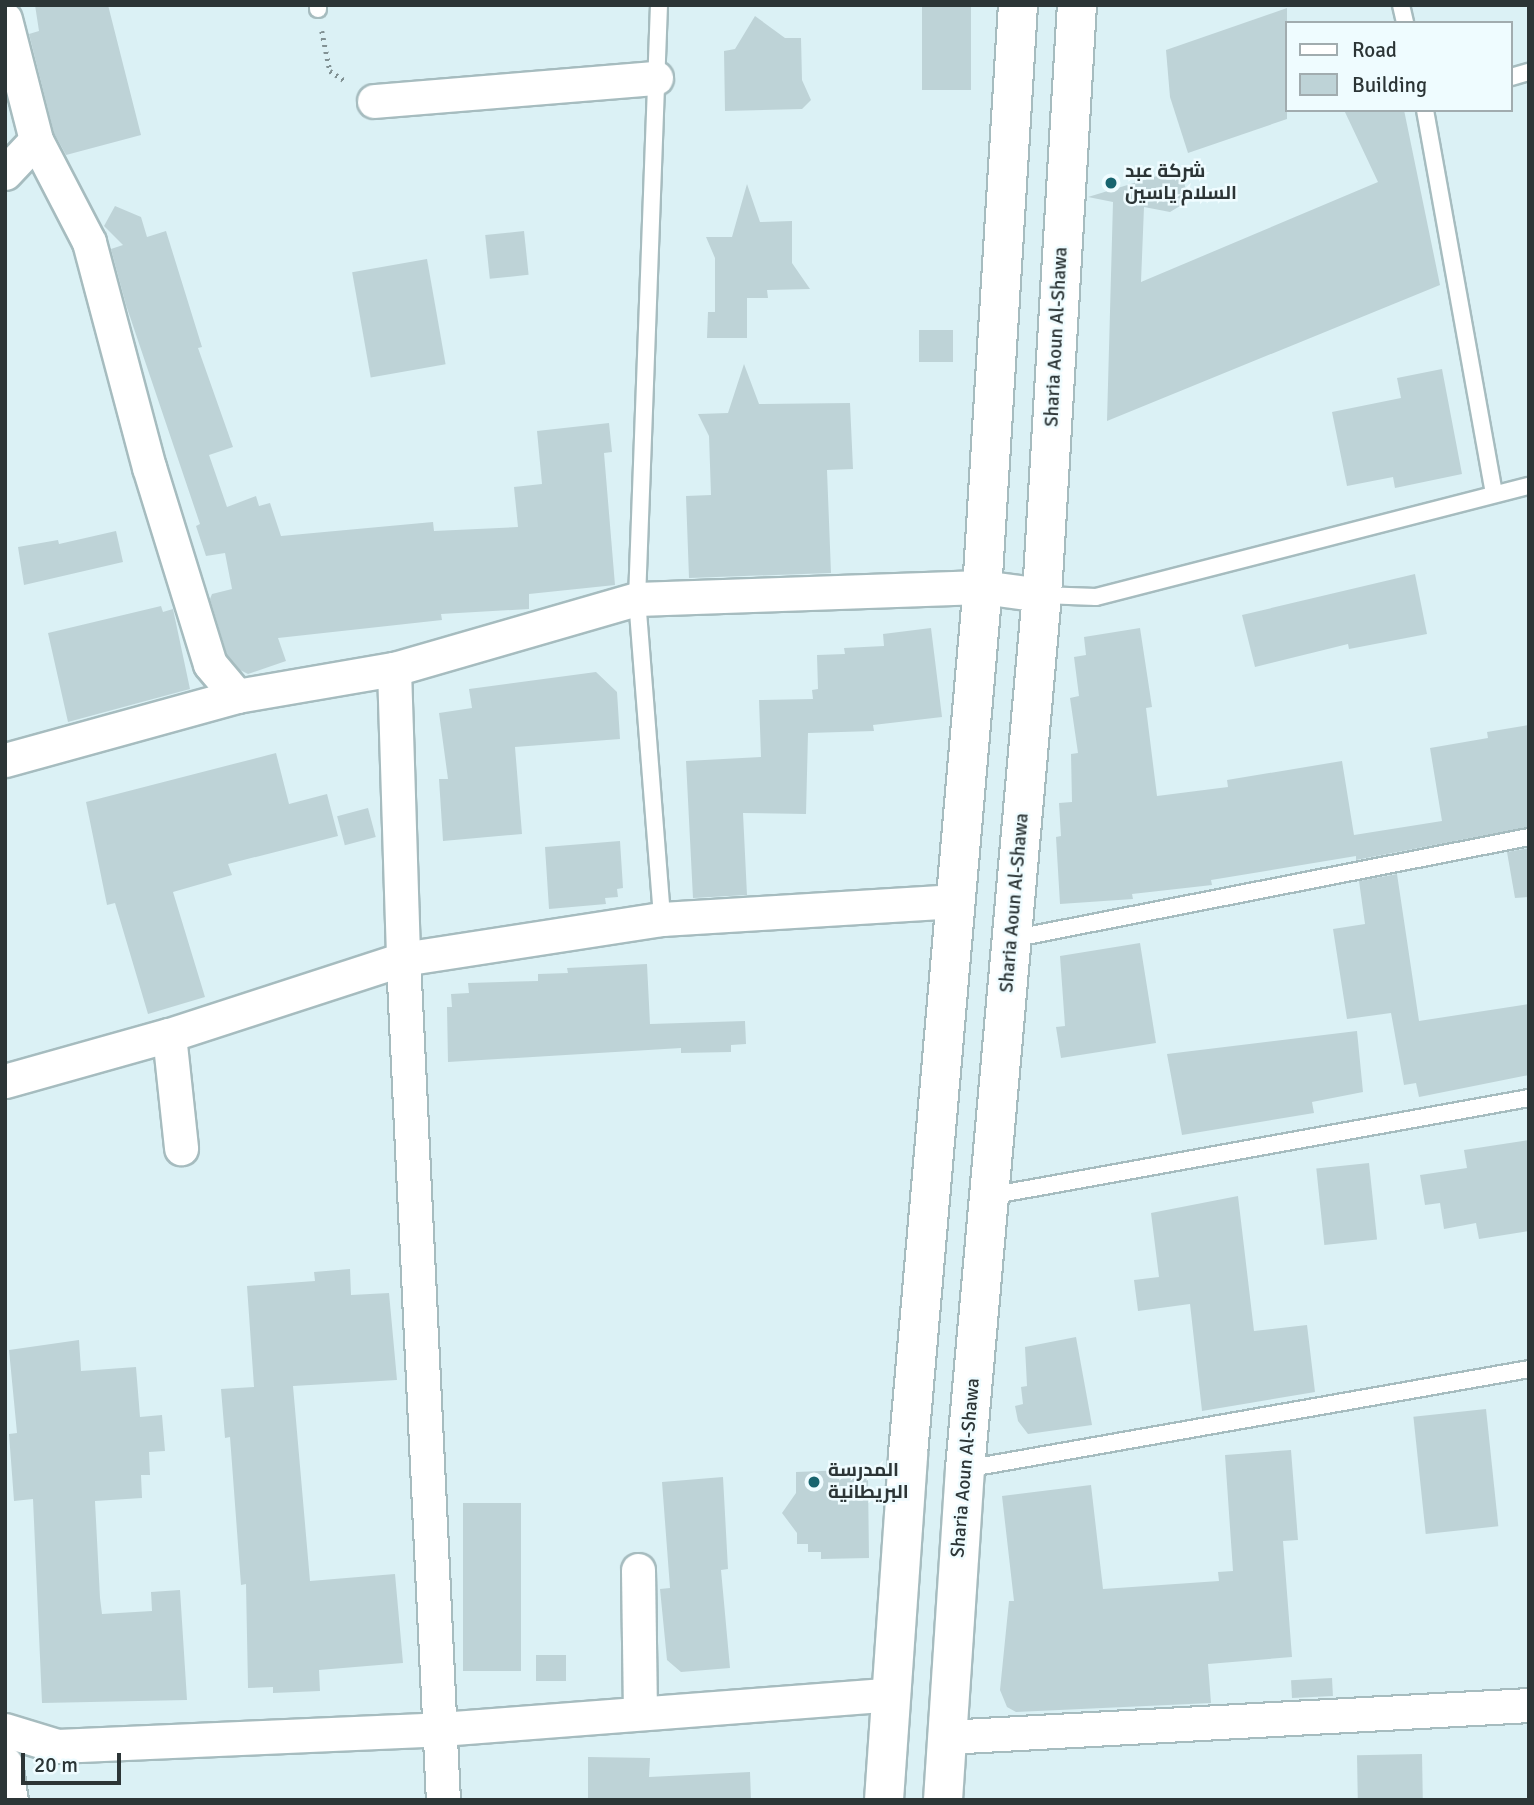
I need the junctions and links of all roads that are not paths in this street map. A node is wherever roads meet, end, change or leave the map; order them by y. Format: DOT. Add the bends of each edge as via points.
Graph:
graph roads {
  1 [pos="659,5"];
  2 [pos="1018,5"];
  3 [pos="1077,5"];
  4 [pos="5,19"];
  5 [pos="656,78"];
  6 [pos="374,101"];
  7 [pos="1425,112"];
  8 [pos="36,139"];
  9 [pos="5,173"];
  10 [pos="1529,486"];
  11 [pos="1494,494"];
  12 [pos="982,587"];
  13 [pos="1042,595"];
  14 [pos="637,599"];
  15 [pos="394,669"];
  16 [pos="237,696"];
  17 [pos="5,760"];
  18 [pos="1529,837"];
  19 [pos="956,901"];
  20 [pos="662,919"];
  21 [pos="1012,939"];
  22 [pos="402,959"];
  23 [pos="169,1035"];
  24 [pos="5,1080"];
  25 [pos="1529,1098"];
  26 [pos="181,1148"];
  27 [pos="989,1196"];
  28 [pos="1529,1369"];
  29 [pos="965,1469"];
  30 [pos="638,1570"];
  31 [pos="891,1694"];
  32 [pos="1529,1705"];
  33 [pos="640,1710"];
  34 [pos="441,1729"];
  35 [pos="5,1730"];
  36 [pos="946,1737"];
  37 [pos="5,1763"];
  38 [pos="11,1800"];
  39 [pos="443,1800"];
  40 [pos="884,1800"];
  41 [pos="943,1800"];
  1 -- 5 [label="lane"];
  2 -- 12 [label="main road"];
  3 -- 13 [label="main road, Sharia Aoun Al-Shawa"];
  4 -- 8 [label="street"];
  5 -- 6 [label="street"];
  5 -- 14 [label="lane"];
  7 -- 11 [label="lane"];
  8 -- 9 [label="street"];
  8 -- 16 [label="street" via="89,242 145,455 210,664"];
  10 -- 11 [label="lane"];
  11 -- 13 [label="lane" via="1096,597"];
  12 -- 13 [label="street"];
  12 -- 14 [label="street"];
  12 -- 19 [label="main road"];
  13 -- 21 [label="main road, Sharia Aoun Al-Shawa"];
  14 -- 15 [label="street"];
  14 -- 20 [label="lane"];
  15 -- 16 [label="street"];
  15 -- 22 [label="street"];
  16 -- 17 [label="street"];
  18 -- 21 [label="lane"];
  19 -- 20 [label="street"];
  19 -- 31 [label="main road"];
  20 -- 22 [label="street"];
  21 -- 27 [label="main road, Sharia Aoun Al-Shawa"];
  22 -- 23 [label="street"];
  22 -- 34 [label="street"];
  23 -- 24 [label="street"];
  23 -- 26 [label="street"];
  25 -- 27 [label="lane"];
  27 -- 29 [label="main road, Sharia Aoun Al-Shawa"];
  28 -- 29 [label="lane"];
  29 -- 36 [label="main road, Sharia Aoun Al-Shawa"];
  30 -- 33 [label="street"];
  31 -- 33 [label="street"];
  31 -- 40 [label="main road"];
  32 -- 36 [label="street"];
  33 -- 34 [label="street"];
  34 -- 35 [label="street" via="57,1746"];
  34 -- 39 [label="street"];
  36 -- 41 [label="main road, Sharia Aoun Al-Shawa"];
  37 -- 38 [label="street"];
}
